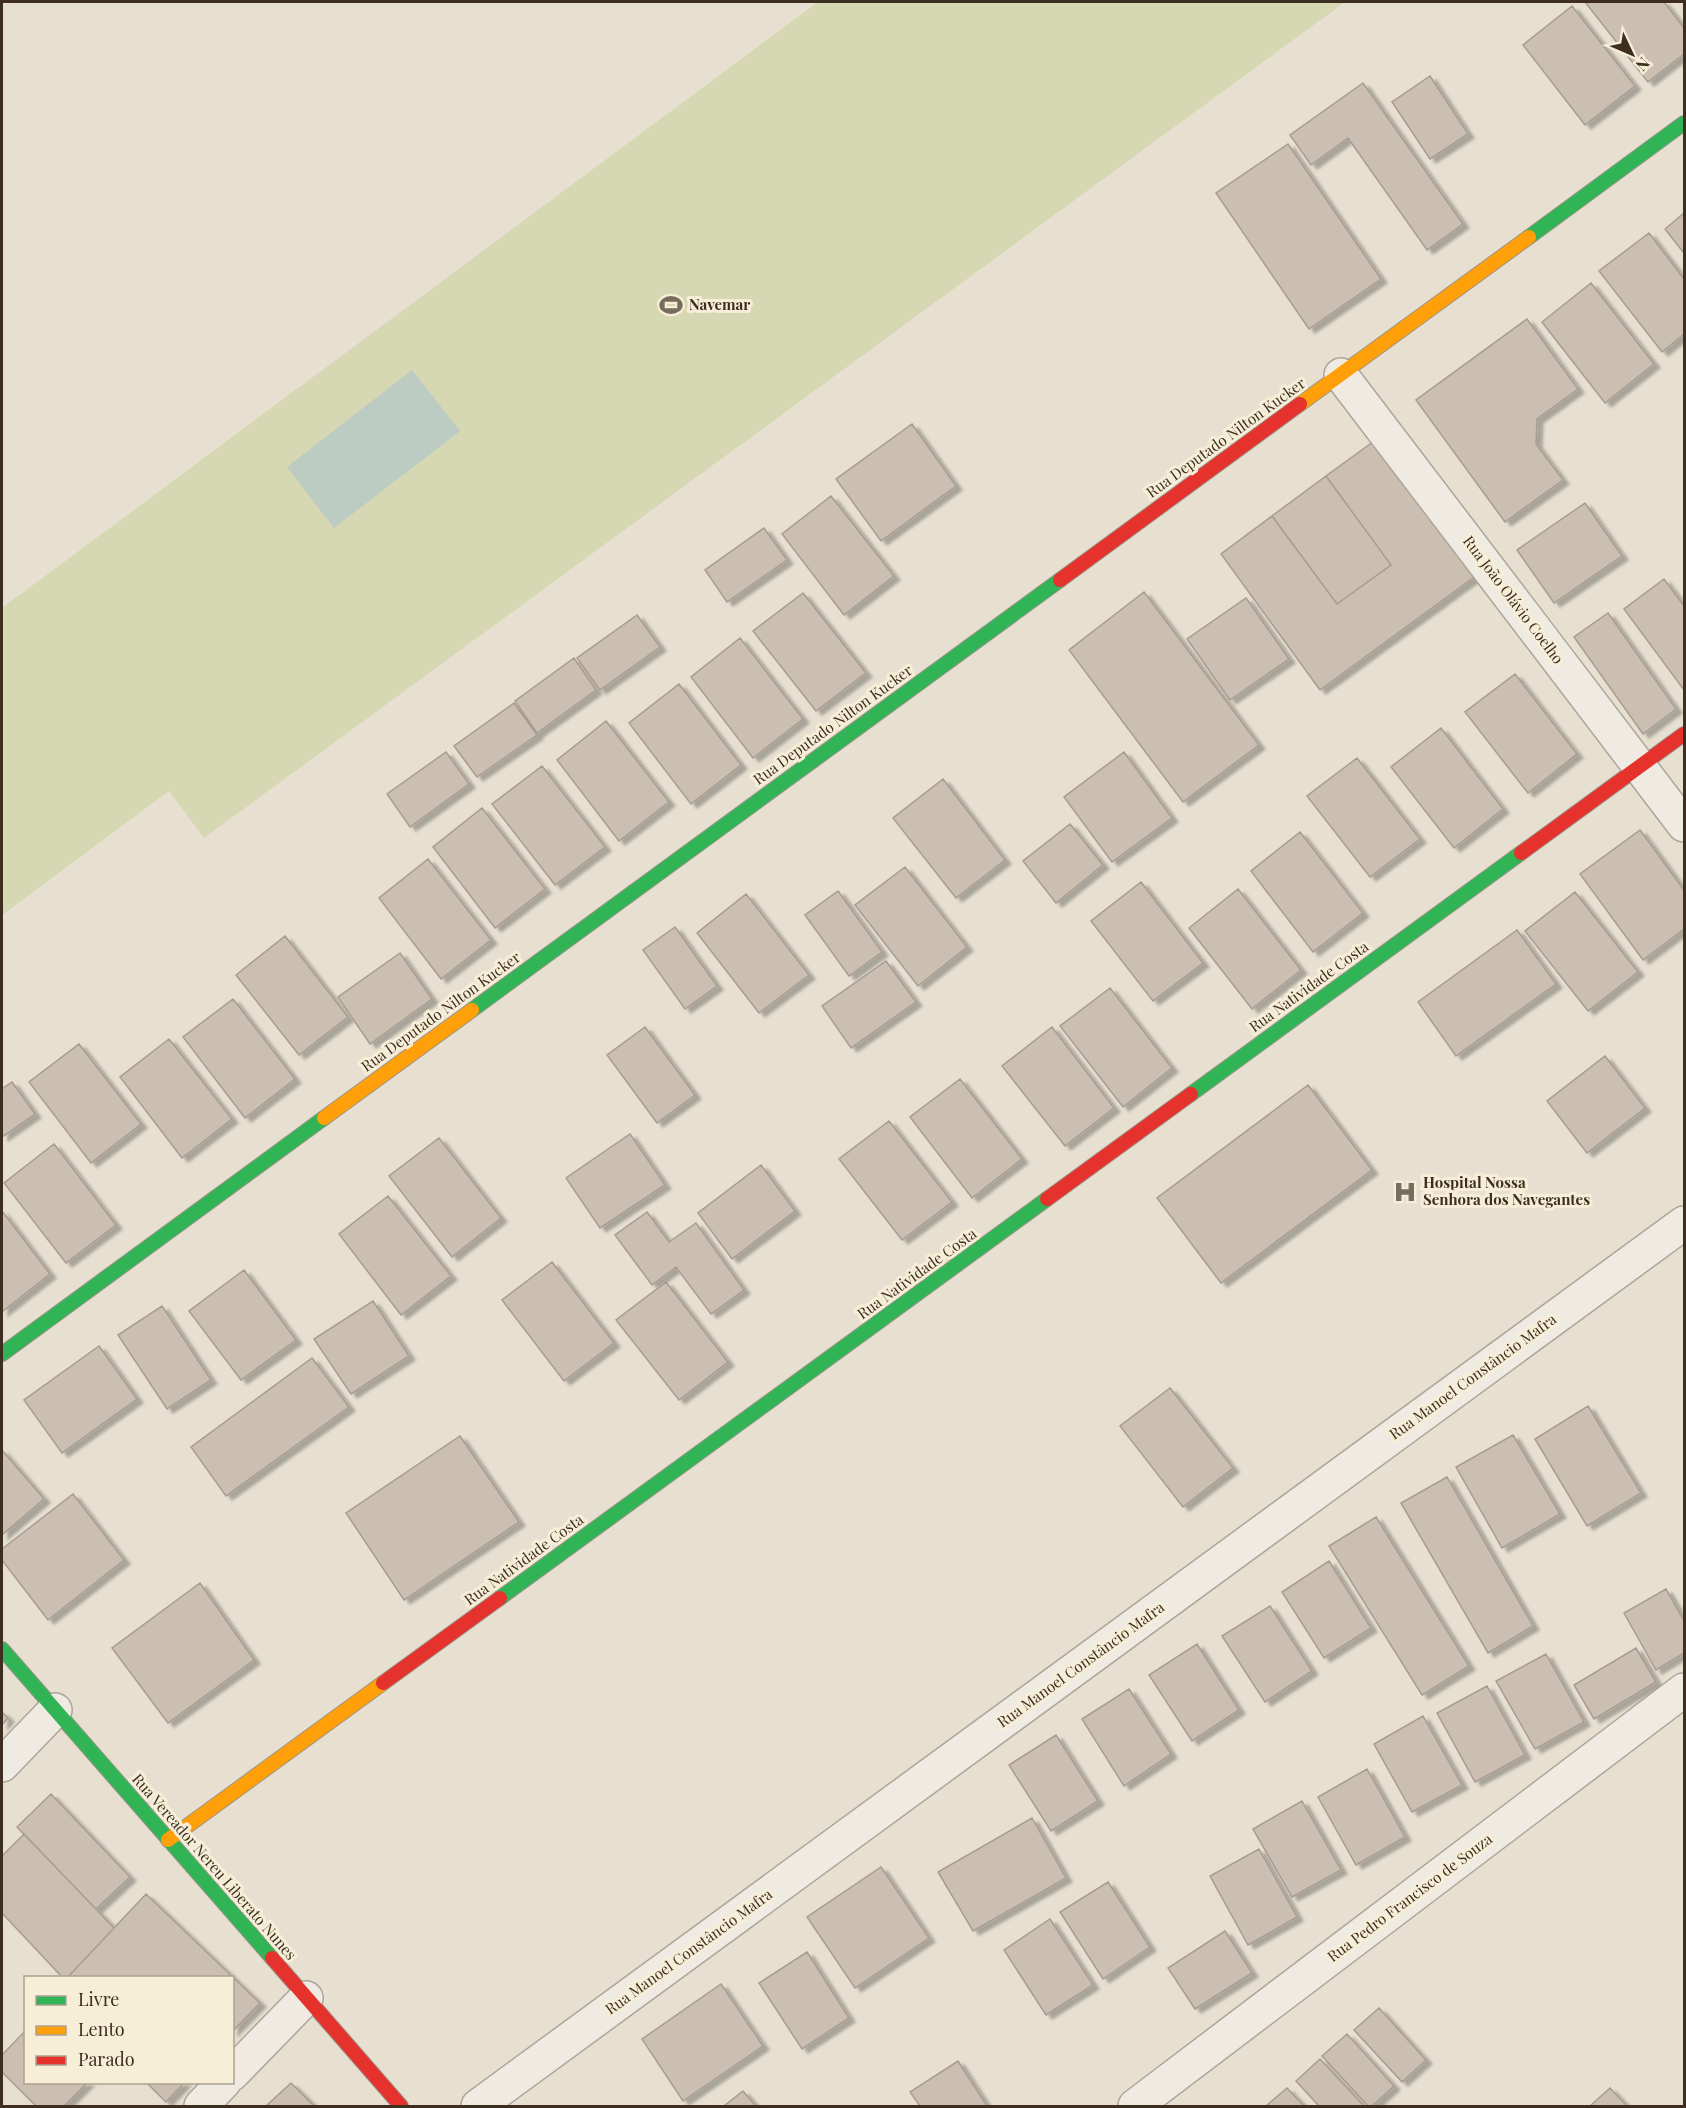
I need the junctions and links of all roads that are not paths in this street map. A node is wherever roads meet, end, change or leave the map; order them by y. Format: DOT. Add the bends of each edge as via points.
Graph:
graph roads {
  1 [pos="1684,123"];
  2 [pos="1341,375"];
  3 [pos="1684,734"];
  4 [pos="1640,766"];
  5 [pos="1684,825"];
  6 [pos="1684,1223"];
  7 [pos="2,1354"];
  8 [pos="2,1648"];
  9 [pos="1684,1690"];
  10 [pos="55,1710"];
  11 [pos="2,1765"];
  12 [pos="168,1840"];
  13 [pos="306,1998"];
  14 [pos="234,2072"];
  15 [pos="222,2084"];
  16 [pos="201,2106"];
  17 [pos="401,2106"];
  18 [pos="478,2106"];
  19 [pos="1135,2106"];
  1 -- 2 [label="street, Rua Deputado Nilton Kucker"];
  2 -- 4 [label="street, Rua João Olávio Coelho"];
  2 -- 7 [label="street, Rua Deputado Nilton Kucker"];
  3 -- 4 [label="street, Rua Natividade Costa"];
  4 -- 5 [label="street, Rua João Olávio Coelho"];
  4 -- 12 [label="street, Rua Natividade Costa"];
  6 -- 18 [label="street, Rua Manoel Constâncio Mafra"];
  8 -- 10 [label="street, Rua Vereador Nereu Liberato Nunes"];
  9 -- 19 [label="street, Rua Pedro Francisco de Souza"];
  10 -- 11 [label="street"];
  10 -- 12 [label="street, Rua Vereador Nereu Liberato Nunes"];
  12 -- 13 [label="street, Rua Vereador Nereu Liberato Nunes"];
  13 -- 14 [label="street"];
  13 -- 17 [label="street, Rua Vereador Nereu Liberato Nunes"];
  15 -- 16 [label="street"];
}
